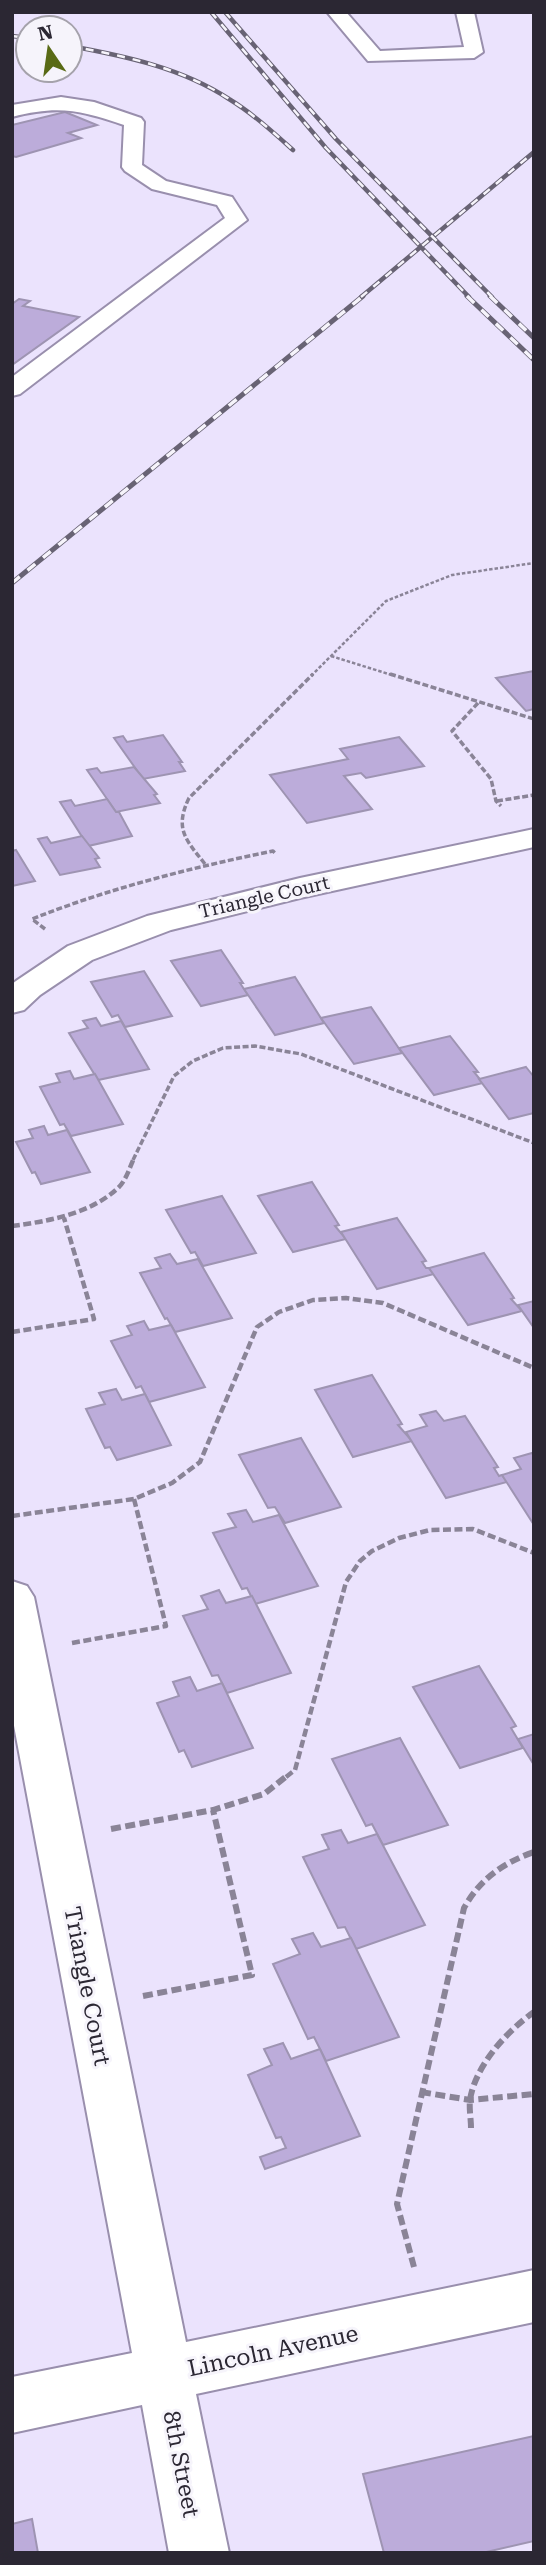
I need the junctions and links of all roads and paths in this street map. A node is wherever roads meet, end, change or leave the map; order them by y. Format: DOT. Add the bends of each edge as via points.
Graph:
graph roads {
  1 [pos="336,12"];
  2 [pos="486,12"];
  3 [pos="466,17"];
  4 [pos="12,111"];
  5 [pos="12,388"];
  6 [pos="534,563"];
  7 [pos="330,656"];
  8 [pos="478,703"];
  9 [pos="534,719"];
  10 [pos="534,795"];
  11 [pos="496,801"];
  12 [pos="506,809"];
  13 [pos="534,838"];
  14 [pos="205,864"];
  15 [pos="12,1003"];
  16 [pos="534,1143"];
  17 [pos="64,1218"];
  18 [pos="12,1226"];
  19 [pos="12,1332"];
  20 [pos="534,1368"];
  21 [pos="134,1499"];
  22 [pos="12,1516"];
  23 [pos="534,1553"];
  24 [pos="12,1597"];
  25 [pos="24,1651"];
  26 [pos="213,1810"];
  27 [pos="58,1838"];
  28 [pos="534,1852"];
  29 [pos="91,2007"];
  30 [pos="534,2012"];
  31 [pos="421,2092"];
  32 [pos="534,2094"];
  33 [pos="470,2100"];
  34 [pos="471,2128"];
  35 [pos="534,2296"];
  36 [pos="428,2319"];
  37 [pos="163,2374"];
  38 [pos="12,2405"];
  39 [pos="199,2553"];
  1 -- 3 [label="street" via="375,57 474,52"];
  2 -- 3 [label="street"];
  4 -- 5 [label="street" via="41,102 74,101 134,122 132,167 159,185 225,201 236,220"];
  6 -- 7 [label="path" via="452,575 386,601"];
  7 -- 8 [label="path"];
  7 -- 14 [label="path" via="189,798 179,816 181,832"];
  8 -- 9 [label="path"];
  8 -- 11 [label="path" via="452,731 491,779"];
  10 -- 11 [label="path"];
  11 -- 12 [label="path"];
  13 -- 15 [label="street, Triangle Court" via="159,923 80,953"];
  16 -- 17 [label="path" via="301,1054 255,1046 223,1048 193,1060 174,1076 121,1185"];
  17 -- 18 [label="path"];
  17 -- 19 [label="path" via="94,1319"];
  20 -- 21 [label="path" via="383,1303 313,1300 279,1312 257,1327 200,1462 172,1483"];
  21 -- 22 [label="path"];
  21 -- 25 [label="path" via="166,1626"];
  23 -- 26 [label="path" via="470,1529 433,1527 402,1536 362,1559 346,1582 295,1770 264,1794"];
  24 -- 25 [label="street, Triangle Court"];
  25 -- 27 [label="street, Triangle Court"];
  26 -- 27 [label="path"];
  26 -- 29 [label="path" via="252,1975"];
  27 -- 29 [label="street, Triangle Court"];
  28 -- 31 [label="path" via="497,1866 473,1889 464,1908"];
  29 -- 37 [label="street, Triangle Court"];
  30 -- 33 [label="path" via="519,2021 490,2058"];
  31 -- 33 [label="path"];
  31 -- 36 [label="path" via="397,2204"];
  32 -- 33 [label="path"];
  33 -- 34 [label="path"];
  35 -- 36 [label="street, Lincoln Avenue"];
  36 -- 37 [label="street, Lincoln Avenue"];
  37 -- 38 [label="street, Lincoln Avenue"];
  37 -- 39 [label="street, 8th Street"];
}
